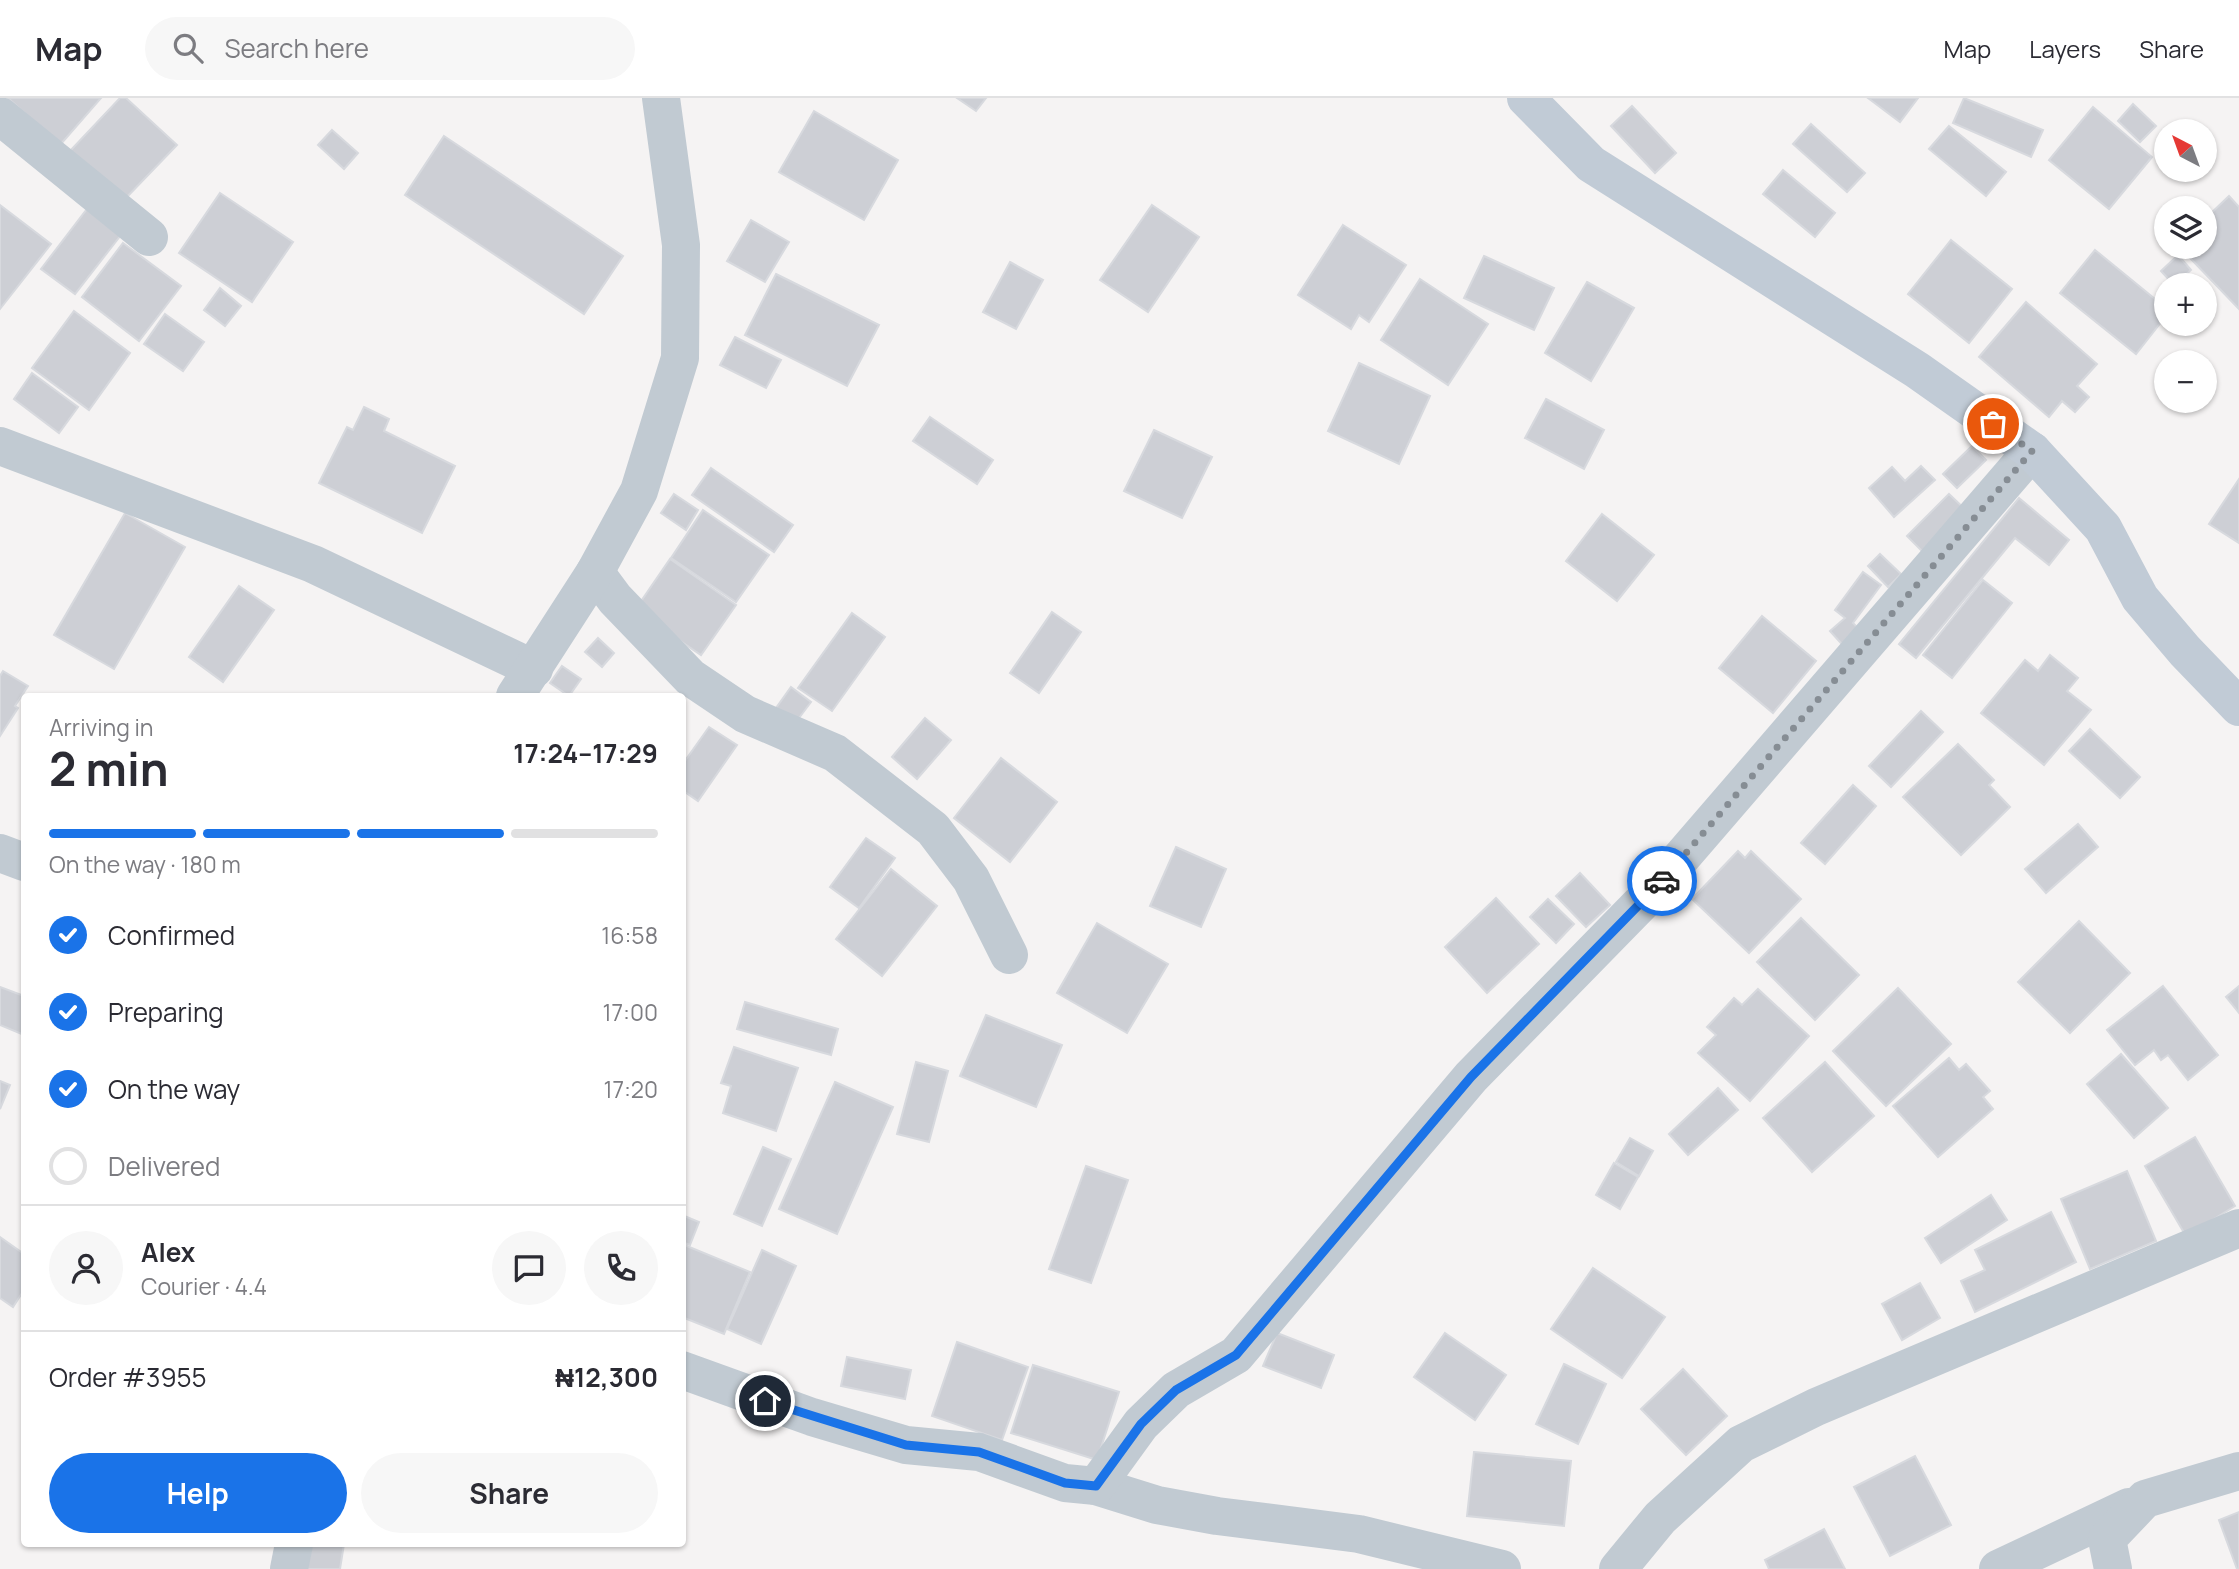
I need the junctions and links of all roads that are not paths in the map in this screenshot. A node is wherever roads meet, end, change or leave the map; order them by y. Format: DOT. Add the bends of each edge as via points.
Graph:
graph roads {
  1 [pos="661,98"];
  2 [pos="1526,98"];
  3 [pos="0,116"];
  4 [pos="149,237"];
  5 [pos="0,446"];
  6 [pos="2032,451"];
  7 [pos="595,572"];
  8 [pos="525,683"];
  9 [pos="2239,707"];
  10 [pos="0,853"];
  11 [pos="21,861"];
  12 [pos="1009,955"];
  13 [pos="2239,1228"];
  14 [pos="686,1371"];
  15 [pos="2239,1471"];
  16 [pos="1096,1486"];
  17 [pos="2145,1499"];
  18 [pos="293,1547"];
  19 [pos="289,1569"];
  20 [pos="1502,1569"];
  21 [pos="1618,1569"];
  22 [pos="1998,1569"];
  23 [pos="2113,1569"];
  1 -- 7 [label="street" via="681,245 680,358 639,491"];
  2 -- 6 [label="street" via="1591,164 1917,370"];
  3 -- 4 [label="street"];
  5 -- 8 [label="street" via="313,564"];
  6 -- 9 [label="street" via="2103,528 2140,598"];
  6 -- 16 [label="street" via="1650,895 1471,1077 1236,1355 1176,1390 1141,1424"];
  7 -- 8 [label="street"];
  7 -- 12 [label="street" via="690,677 745,714 835,753 933,829 971,879"];
  10 -- 11 [label="street"];
  13 -- 21 [label="street" via="1816,1407 1741,1444 1660,1518"];
  14 -- 16 [label="street" via="906,1445 979,1452 1065,1483"];
  15 -- 17 [label="street"];
  16 -- 20 [label="street" via="1157,1505 1359,1534"];
  17 -- 22 [label="street"];
  17 -- 23 [label="street" via="2107,1539"];
  18 -- 19 [label="street"];
}
